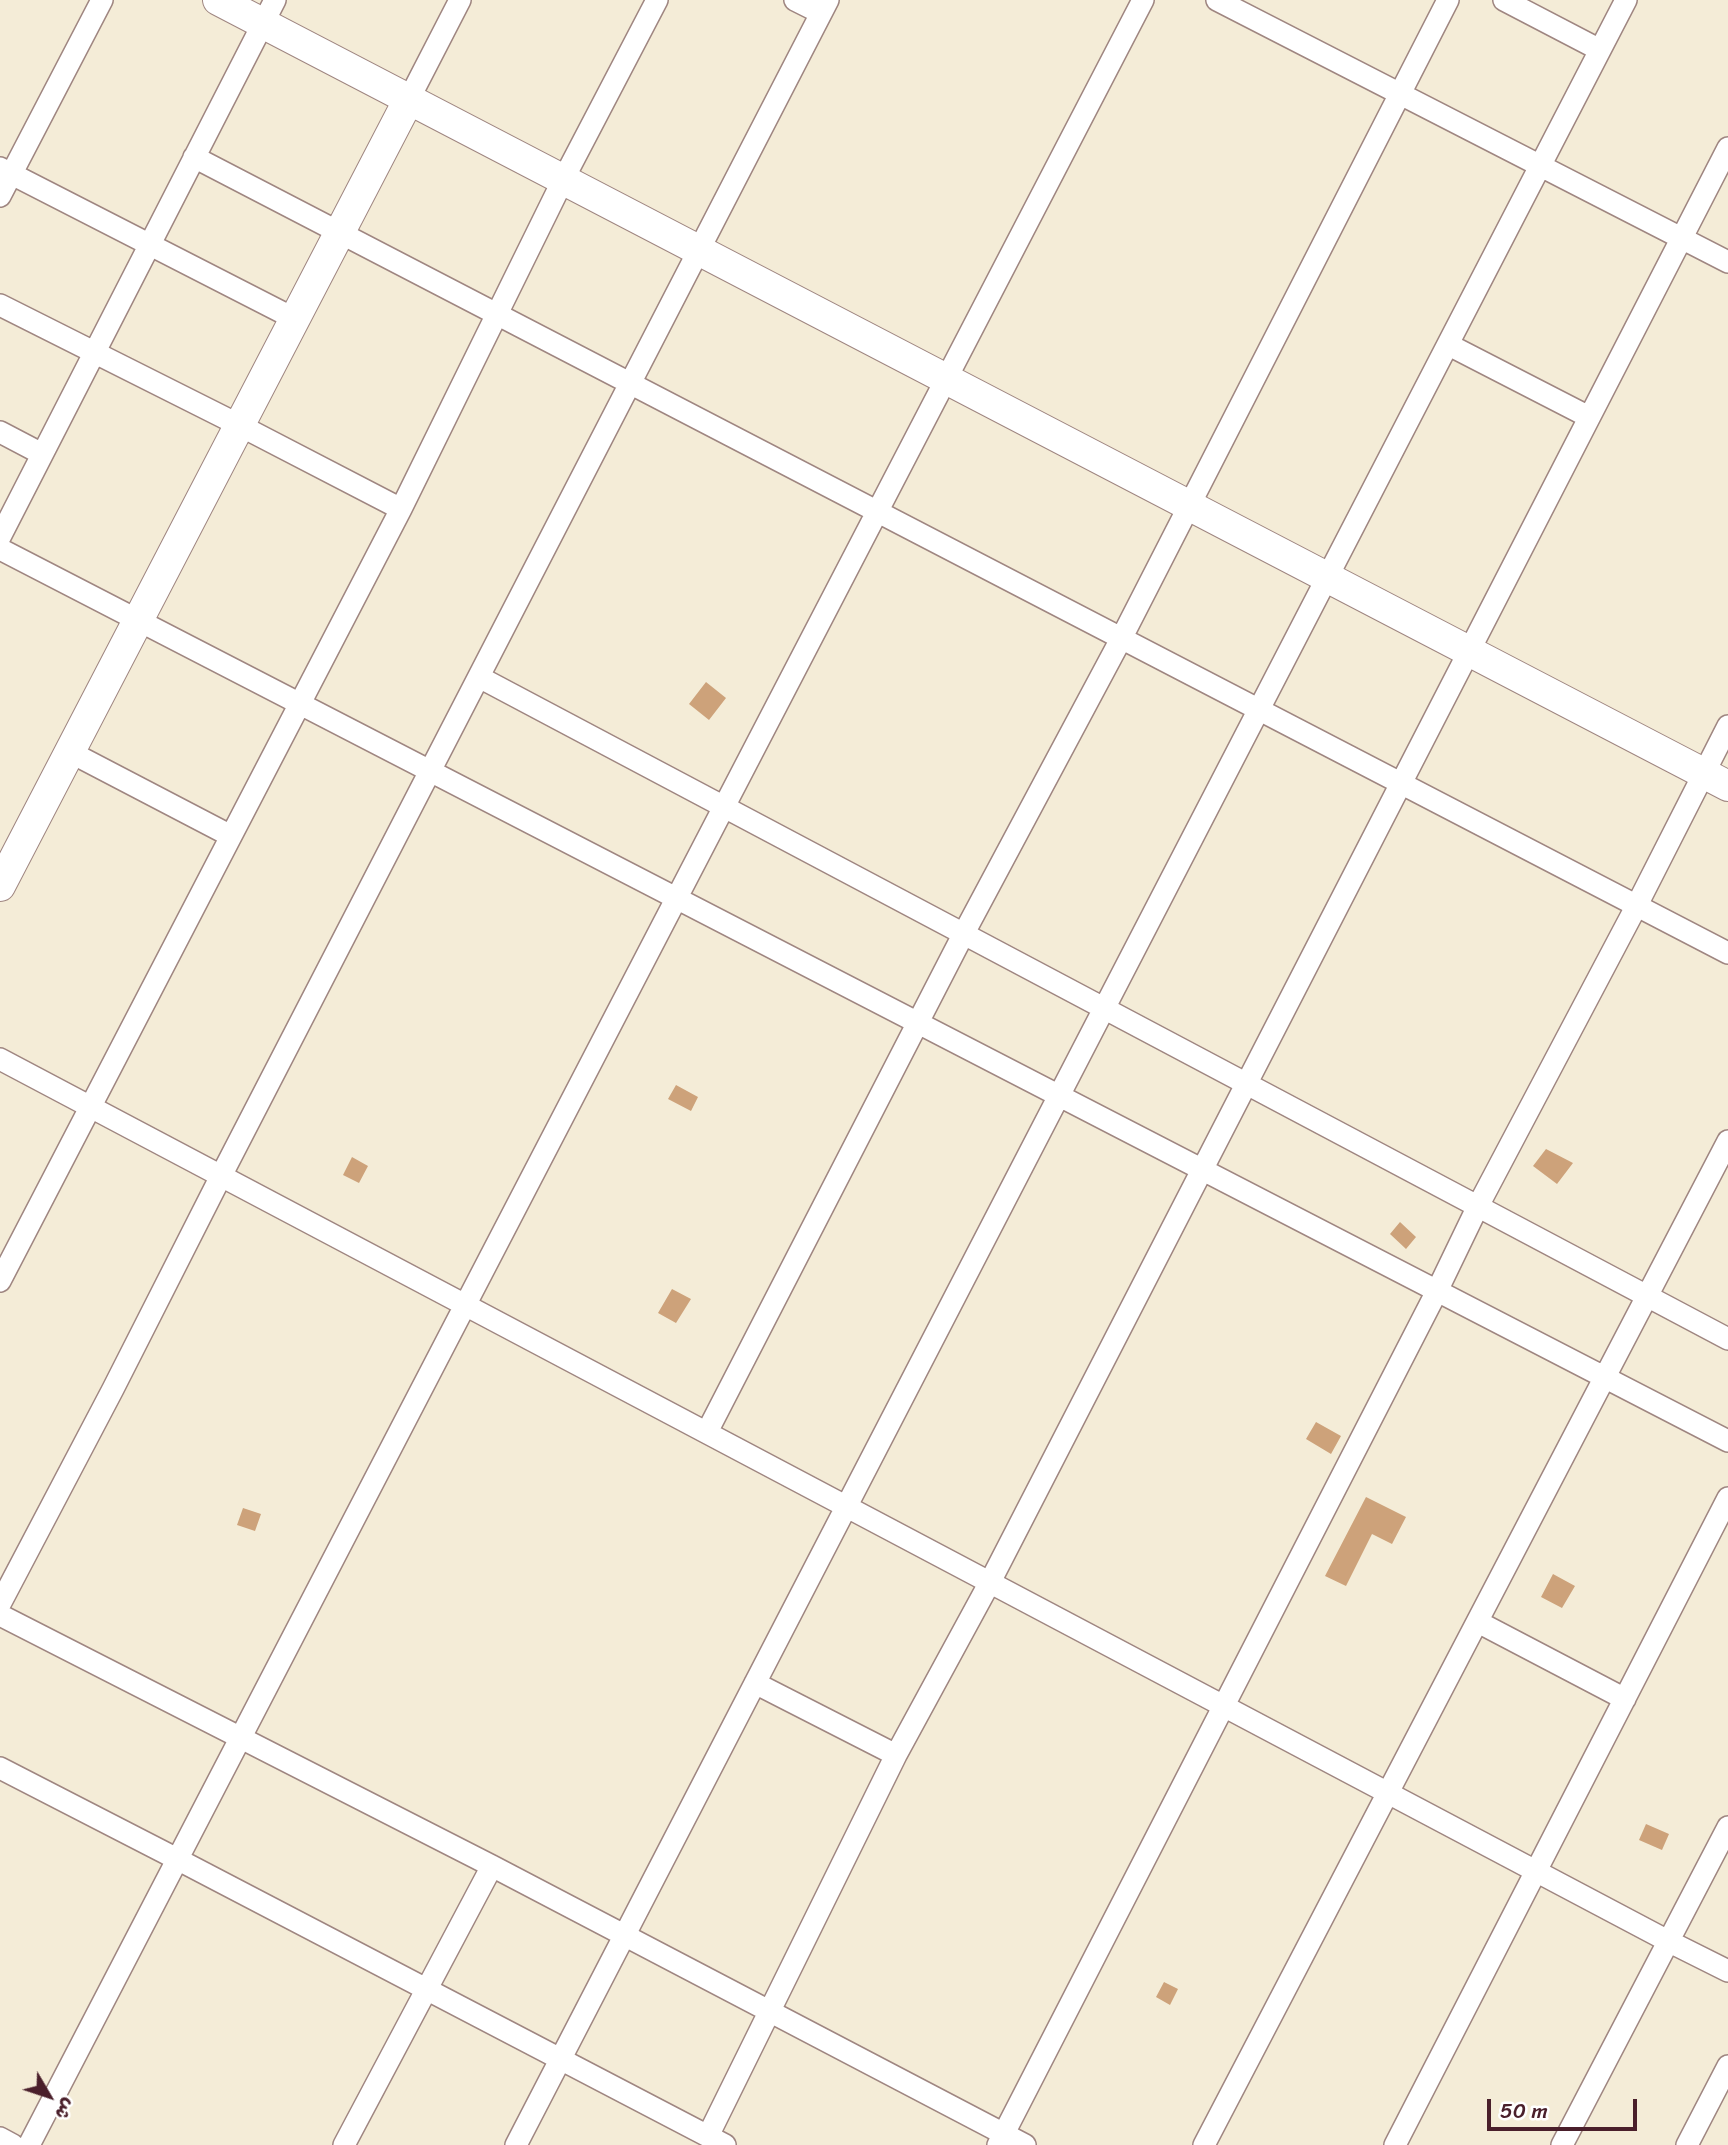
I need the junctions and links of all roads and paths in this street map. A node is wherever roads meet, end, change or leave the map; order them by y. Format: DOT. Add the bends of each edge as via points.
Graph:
graph roads {
  1 [pos="102,0"];
  2 [pos="218,0"];
  3 [pos="460,0"];
  4 [pos="657,0"];
  5 [pos="795,0"];
  6 [pos="1143,0"];
  7 [pos="1217,0"];
  8 [pos="1448,0"];
  9 [pos="1504,0"];
  10 [pos="1626,0"];
  11 [pos="824,7"];
  12 [pos="269,12"];
  13 [pos="1600,50"];
  14 [pos="1401,94"];
  15 [pos="409,99"];
  16 [pos="1728,148"];
  17 [pos="194,157"];
  18 [pos="1541,165"];
  19 [pos="6,171"];
  20 [pos="563,180"];
  21 [pos="0,196"];
  22 [pos="340,233"];
  23 [pos="1681,237"];
  24 [pos="149,245"];
  25 [pos="699,250"];
  26 [pos="1728,262"];
  27 [pos="0,305"];
  28 [pos="498,314"];
  29 [pos="295,319"];
  30 [pos="1449,345"];
  31 [pos="94,352"];
  32 [pos="946,379"];
  33 [pos="630,384"];
  34 [pos="1590,416"];
  35 [pos="239,425"];
  36 [pos="0,432"];
  37 [pos="42,453"];
  38 [pos="1189,506"];
  39 [pos="401,509"];
  40 [pos="878,512"];
  41 [pos="0,537"];
  42 [pos="0,549"];
  43 [pos="1328,578"];
  44 [pos="138,620"];
  45 [pos="1121,639"];
  46 [pos="1468,651"];
  47 [pos="478,677"];
  48 [pos="300,704"];
  49 [pos="1260,710"];
  50 [pos="1728,726"];
  51 [pos="70,752"];
  52 [pos="430,771"];
  53 [pos="1716,780"];
  54 [pos="1401,784"];
  55 [pos="724,807"];
  56 [pos="231,836"];
  57 [pos="0,886"];
  58 [pos="677,898"];
  59 [pos="1637,905"];
  60 [pos="964,933"];
  61 [pos="1728,953"];
  62 [pos="1105,1008"];
  63 [pos="918,1023"];
  64 [pos="0,1059"];
  65 [pos="1246,1083"];
  66 [pos="1060,1096"];
  67 [pos="90,1107"];
  68 [pos="1728,1140"];
  69 [pos="1202,1169"];
  70 [pos="221,1176"];
  71 [pos="1478,1206"];
  72 [pos="0,1281"];
  73 [pos="1437,1291"];
  74 [pos="1647,1295"];
  75 [pos="465,1305"];
  76 [pos="1728,1339"];
  77 [pos="1604,1377"];
  78 [pos="707,1432"];
  79 [pos="1728,1441"];
  80 [pos="1728,1499"];
  81 [pos="847,1507"];
  82 [pos="990,1583"];
  83 [pos="0,1604"];
  84 [pos="0,1615"];
  85 [pos="1478,1622"];
  86 [pos="755,1683"];
  87 [pos="1625,1699"];
  88 [pos="1225,1706"];
  89 [pos="240,1736"];
  90 [pos="897,1755"];
  91 [pos="0,1768"];
  92 [pos="1388,1793"];
  93 [pos="1728,1827"];
  94 [pos="177,1859"];
  95 [pos="492,1866"];
  96 [pos="1535,1871"];
  97 [pos="625,1937"];
  98 [pos="1668,1941"];
  99 [pos="1728,1971"];
  100 [pos="426,1990"];
  101 [pos="769,2012"];
  102 [pos="560,2059"];
  103 [pos="1728,2066"];
  104 [pos="0,2138"];
  105 [pos="1001,2139"];
  106 [pos="716,2141"];
  107 [pos="13,2145"];
  108 [pos="29,2145"];
  109 [pos="344,2145"];
  110 [pos="516,2145"];
  111 [pos="1025,2145"];
  112 [pos="1204,2145"];
  113 [pos="1395,2145"];
  114 [pos="1562,2145"];
  115 [pos="1687,2145"];
  1 -- 19 [label="street"];
  2 -- 12 [label="street"];
  3 -- 15 [label="street"];
  4 -- 20 [label="street"];
  5 -- 11 [label="street"];
  6 -- 32 [label="street"];
  7 -- 14 [label="street"];
  8 -- 14 [label="street"];
  9 -- 13 [label="street"];
  10 -- 13 [label="street"];
  11 -- 25 [label="street"];
  12 -- 15 [label="street"];
  12 -- 17 [label="street"];
  13 -- 18 [label="street"];
  14 -- 18 [label="street"];
  14 -- 38 [label="street"];
  15 -- 20 [label="street"];
  15 -- 22 [label="street"];
  16 -- 23 [label="street"];
  17 -- 22 [label="street"];
  17 -- 24 [label="street"];
  18 -- 23 [label="street"];
  18 -- 30 [label="street"];
  19 -- 21 [label="street"];
  19 -- 24 [label="street"];
  20 -- 25 [label="street"];
  20 -- 28 [label="street"];
  22 -- 28 [label="street"];
  22 -- 29 [label="street"];
  23 -- 26 [label="street"];
  23 -- 34 [label="street"];
  24 -- 29 [label="street"];
  24 -- 31 [label="street"];
  25 -- 32 [label="street"];
  25 -- 33 [label="street"];
  27 -- 31 [label="street"];
  28 -- 33 [label="street"];
  28 -- 39 [label="street"];
  29 -- 35 [label="street"];
  30 -- 34 [label="street"];
  30 -- 43 [label="street"];
  31 -- 35 [label="street"];
  31 -- 37 [label="street"];
  32 -- 38 [label="street"];
  32 -- 40 [label="street"];
  33 -- 40 [label="street"];
  33 -- 47 [label="street"];
  34 -- 46 [label="street"];
  35 -- 39 [label="street"];
  35 -- 44 [label="street"];
  36 -- 37 [label="street"];
  37 -- 41 [label="street"];
  38 -- 43 [label="street"];
  38 -- 45 [label="street"];
  39 -- 48 [label="street"];
  40 -- 45 [label="street"];
  40 -- 55 [label="street"];
  42 -- 44 [label="street"];
  43 -- 46 [label="street"];
  43 -- 49 [label="street"];
  44 -- 48 [label="street"];
  44 -- 51 [label="street"];
  45 -- 49 [label="street"];
  45 -- 60 [label="street"];
  46 -- 53 [label="street"];
  46 -- 54 [label="street"];
  47 -- 52 [label="street"];
  47 -- 55 [label="street"];
  48 -- 52 [label="street"];
  48 -- 56 [label="street"];
  49 -- 54 [label="street"];
  49 -- 62 [label="street"];
  50 -- 53 [label="street"];
  51 -- 56 [label="street"];
  51 -- 57 [label="street"];
  52 -- 58 [label="street"];
  52 -- 70 [label="street"];
  53 -- 59 [label="street"];
  54 -- 59 [label="street"];
  54 -- 65 [label="street"];
  55 -- 58 [label="street"];
  55 -- 60 [label="street"];
  56 -- 67 [label="street"];
  58 -- 63 [label="street"];
  58 -- 75 [label="street"];
  59 -- 61 [label="street"];
  59 -- 71 [label="street"];
  60 -- 62 [label="street"];
  60 -- 63 [label="street"];
  62 -- 65 [label="street"];
  62 -- 66 [label="street"];
  63 -- 66 [label="street"];
  63 -- 78 [label="street"];
  64 -- 67 [label="street"];
  65 -- 69 [label="street"];
  65 -- 71 [label="street"];
  66 -- 69 [label="street"];
  66 -- 81 [label="street"];
  67 -- 70 [label="street"];
  67 -- 72 [label="street"];
  68 -- 74 [label="street"];
  69 -- 73 [label="street"];
  69 -- 82 [label="street"];
  70 -- 75 [label="street"];
  70 -- 83 [label="street"];
  71 -- 73 [label="street"];
  71 -- 74 [label="street"];
  73 -- 77 [label="street"];
  73 -- 88 [label="street"];
  74 -- 76 [label="street"];
  74 -- 77 [label="street"];
  75 -- 78 [label="street"];
  75 -- 89 [label="street"];
  77 -- 79 [label="street"];
  77 -- 85 [label="street"];
  78 -- 81 [label="street"];
  80 -- 87 [label="street"];
  81 -- 82 [label="street"];
  81 -- 86 [label="street"];
  82 -- 88 [label="street"];
  82 -- 90 [label="street"];
  84 -- 89 [label="street"];
  85 -- 87 [label="street"];
  85 -- 92 [label="street"];
  86 -- 90 [label="street"];
  86 -- 97 [label="street"];
  87 -- 96 [label="street"];
  88 -- 92 [label="street"];
  88 -- 105 [label="street"];
  89 -- 94 [label="street"];
  89 -- 95 [label="street"];
  90 -- 101 [label="street"];
  91 -- 94 [label="street"];
  92 -- 96 [label="street"];
  92 -- 112 [label="street"];
  93 -- 98 [label="street"];
  94 -- 100 [label="street"];
  94 -- 108 [label="street"];
  95 -- 97 [label="street"];
  95 -- 100 [label="street"];
  96 -- 98 [label="street"];
  96 -- 113 [label="street"];
  97 -- 101 [label="street"];
  97 -- 102 [label="street"];
  98 -- 99 [label="street"];
  98 -- 114 [label="street"];
  100 -- 102 [label="street"];
  100 -- 109 [label="street"];
  101 -- 105 [label="street"];
  101 -- 106 [label="street"];
  102 -- 106 [label="street"];
  102 -- 110 [label="street"];
  103 -- 115 [label="street"];
  104 -- 107 [label="street"];
  105 -- 111 [label="street"];
}
